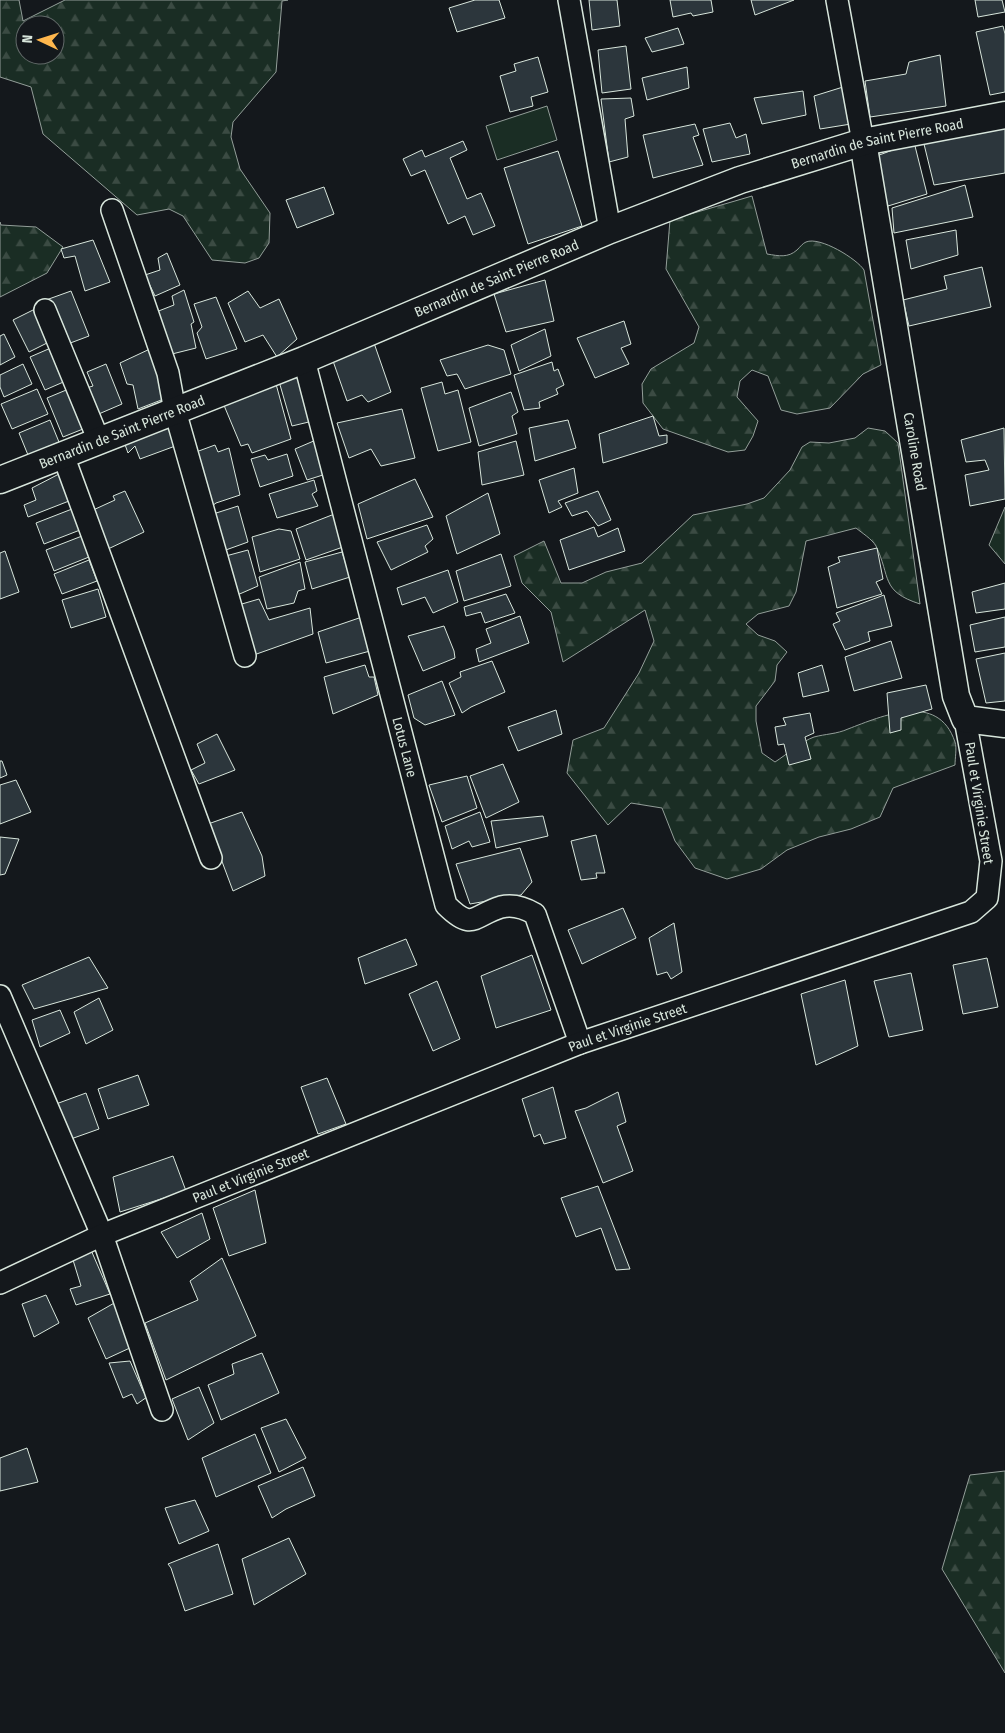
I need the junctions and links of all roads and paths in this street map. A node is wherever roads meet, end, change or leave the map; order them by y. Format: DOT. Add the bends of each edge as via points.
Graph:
graph roads {
  1 [pos="569,0"];
  2 [pos="837,0"];
  3 [pos="1005,115"];
  4 [pos="863,142"];
  5 [pos="112,210"];
  6 [pos="610,230"];
  7 [pos="45,310"];
  8 [pos="304,360"];
  9 [pos="175,411"];
  10 [pos="99,441"];
  11 [pos="63,455"];
  12 [pos="0,480"];
  13 [pos="245,656"];
  14 [pos="965,719"];
  15 [pos="1005,724"];
  16 [pos="211,858"];
  17 [pos="0,996"];
  18 [pos="580,1043"];
  19 [pos="102,1235"];
  20 [pos="0,1283"];
  21 [pos="162,1410"];
  1 -- 6 [label="street"];
  2 -- 4 [label="street"];
  3 -- 4 [label="main road, Bernardin de Saint Pierre Road"];
  4 -- 6 [label="main road, Bernardin de Saint Pierre Road" via="740,180"];
  4 -- 14 [label="main road, Caroline Road" via="956,696"];
  5 -- 9 [label="street" via="168,373"];
  6 -- 8 [label="main road, Bernardin de Saint Pierre Road"];
  7 -- 10 [label="street"];
  8 -- 9 [label="main road, Bernardin de Saint Pierre Road"];
  8 -- 18 [label="street, Lotus Lane" via="446,905 457,916 475,920 502,907 522,907 535,914"];
  9 -- 10 [label="main road, Bernardin de Saint Pierre Road"];
  9 -- 13 [label="street"];
  10 -- 11 [label="main road, Bernardin de Saint Pierre Road"];
  11 -- 12 [label="main road, Bernardin de Saint Pierre Road"];
  11 -- 16 [label="street"];
  14 -- 15 [label="main road"];
  14 -- 18 [label="street, Paul et Virginie Street" via="991,861 987,898 971,912"];
  17 -- 19 [label="street"];
  18 -- 19 [label="street, Paul et Virginie Street"];
  19 -- 20 [label="street, Paul et Virginie Street"];
  19 -- 21 [label="street"];
}
